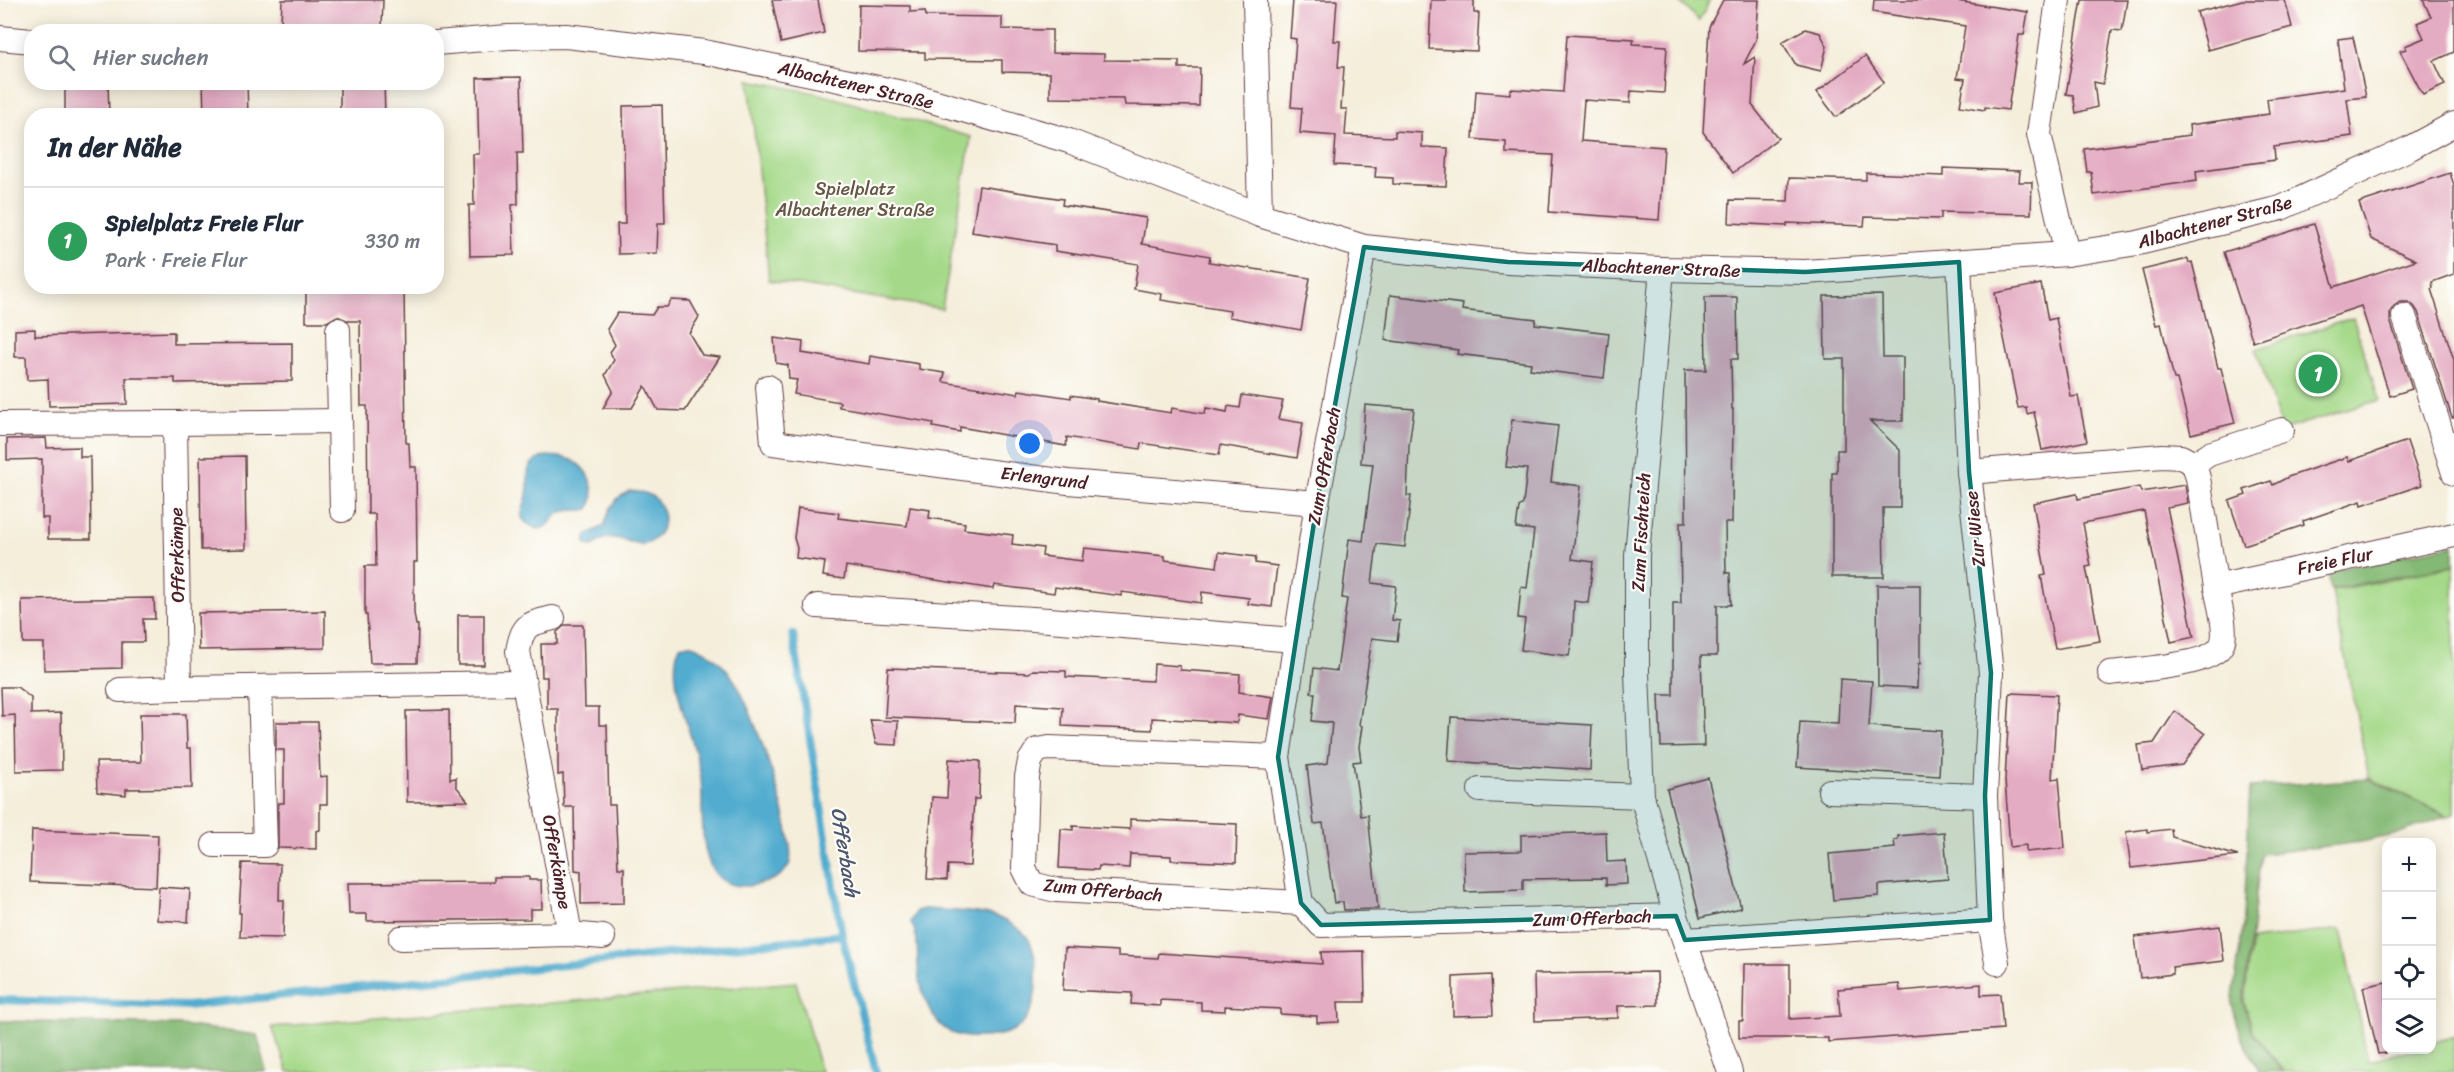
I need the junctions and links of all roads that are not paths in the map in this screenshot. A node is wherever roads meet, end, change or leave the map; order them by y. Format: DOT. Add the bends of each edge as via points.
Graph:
graph roads {
  1 [pos="1255,0"];
  2 [pos="2058,0"];
  3 [pos="0,38"];
  4 [pos="24,40"];
  5 [pos="444,42"];
  6 [pos="2454,124"];
  7 [pos="1260,215"];
  8 [pos="1364,246"];
  9 [pos="2067,254"];
  10 [pos="1959,262"];
  11 [pos="1662,269"];
  12 [pos="2404,316"];
  13 [pos="338,330"];
  14 [pos="768,387"];
  15 [pos="340,421"];
  16 [pos="175,423"];
  17 [pos="0,424"];
  18 [pos="2282,430"];
  19 [pos="2194,464"];
  20 [pos="1969,471"];
  21 [pos="2454,473"];
  22 [pos="1317,502"];
  23 [pos="342,510"];
  24 [pos="2454,534"];
  25 [pos="2216,587"];
  26 [pos="817,606"];
  27 [pos="553,618"];
  28 [pos="1294,640"];
  29 [pos="2110,673"];
  30 [pos="523,683"];
  31 [pos="179,688"];
  32 [pos="260,688"];
  33 [pos="120,690"];
  34 [pos="1278,758"];
  35 [pos="1480,790"];
  36 [pos="1830,790"];
  37 [pos="1642,796"];
  38 [pos="1985,796"];
  39 [pos="214,845"];
  40 [pos="1301,903"];
  41 [pos="1676,916"];
  42 [pos="1990,920"];
  43 [pos="570,934"];
  44 [pos="603,937"];
  45 [pos="400,938"];
  46 [pos="1685,940"];
  47 [pos="1997,963"];
  48 [pos="1730,1072"];
  1 -- 7 [label="street"];
  2 -- 9 [label="street" via="2039,134"];
  3 -- 4 [label="street"];
  5 -- 7 [label="street, Albachtener Straße" via="566,36 632,42 704,52 912,95 1069,141"];
  6 -- 9 [label="street, Albachtener Straße" via="2282,208 2138,243"];
  7 -- 8 [label="street, Albachtener Straße"];
  8 -- 11 [label="street, Albachtener Straße" via="1508,262"];
  8 -- 22 [label="street, Zum Offerbach"];
  9 -- 10 [label="street, Albachtener Straße"];
  10 -- 11 [label="street, Albachtener Straße" via="1805,272"];
  10 -- 20 [label="street, Zur Wiese"];
  11 -- 37 [label="street, Zum Fischteich" via="1637,555"];
  12 -- 21 [label="street"];
  13 -- 15 [label="street"];
  14 -- 22 [label="street, Erlengrund" via="773,443 1068,482"];
  15 -- 16 [label="street"];
  15 -- 23 [label="street"];
  16 -- 17 [label="street"];
  16 -- 31 [label="street, Offerkämpe"];
  18 -- 19 [label="street" via="2209,454"];
  19 -- 20 [label="street" via="2181,457 2162,456"];
  19 -- 25 [label="street"];
  20 -- 38 [label="street, Zur Wiese" via="1990,673"];
  22 -- 28 [label="street, Zum Offerbach"];
  24 -- 25 [label="street, Freie Flur"];
  25 -- 29 [label="street" via="2225,634 2221,647 2209,658"];
  26 -- 28 [label="street"];
  27 -- 30 [label="street, Offerkämpe" via="529,624 521,634 518,651"];
  28 -- 34 [label="street, Zum Offerbach"];
  30 -- 32 [label="street"];
  30 -- 43 [label="street, Offerkämpe"];
  31 -- 32 [label="street"];
  31 -- 33 [label="street"];
  32 -- 39 [label="street" via="265,845"];
  34 -- 40 [label="street, Zum Offerbach"];
  34 -- 40 [label="street, Zum Offerbach" via="1037,750 1030,760 1028,777 1024,868 1032,884 1056,890"];
  35 -- 37 [label="street"];
  36 -- 38 [label="street"];
  37 -- 41 [label="street, Zum Fischteich"];
  38 -- 42 [label="street, Zur Wiese"];
  40 -- 41 [label="street, Zum Offerbach" via="1321,926"];
  41 -- 46 [label="street, Zum Fischteich"];
  42 -- 46 [label="street"];
  42 -- 47 [label="street, Zur Wiese"];
  43 -- 44 [label="street, Offerkämpe"];
  43 -- 45 [label="street, Offerkämpe"];
  46 -- 48 [label="street, Zum Fischteich"];
}
